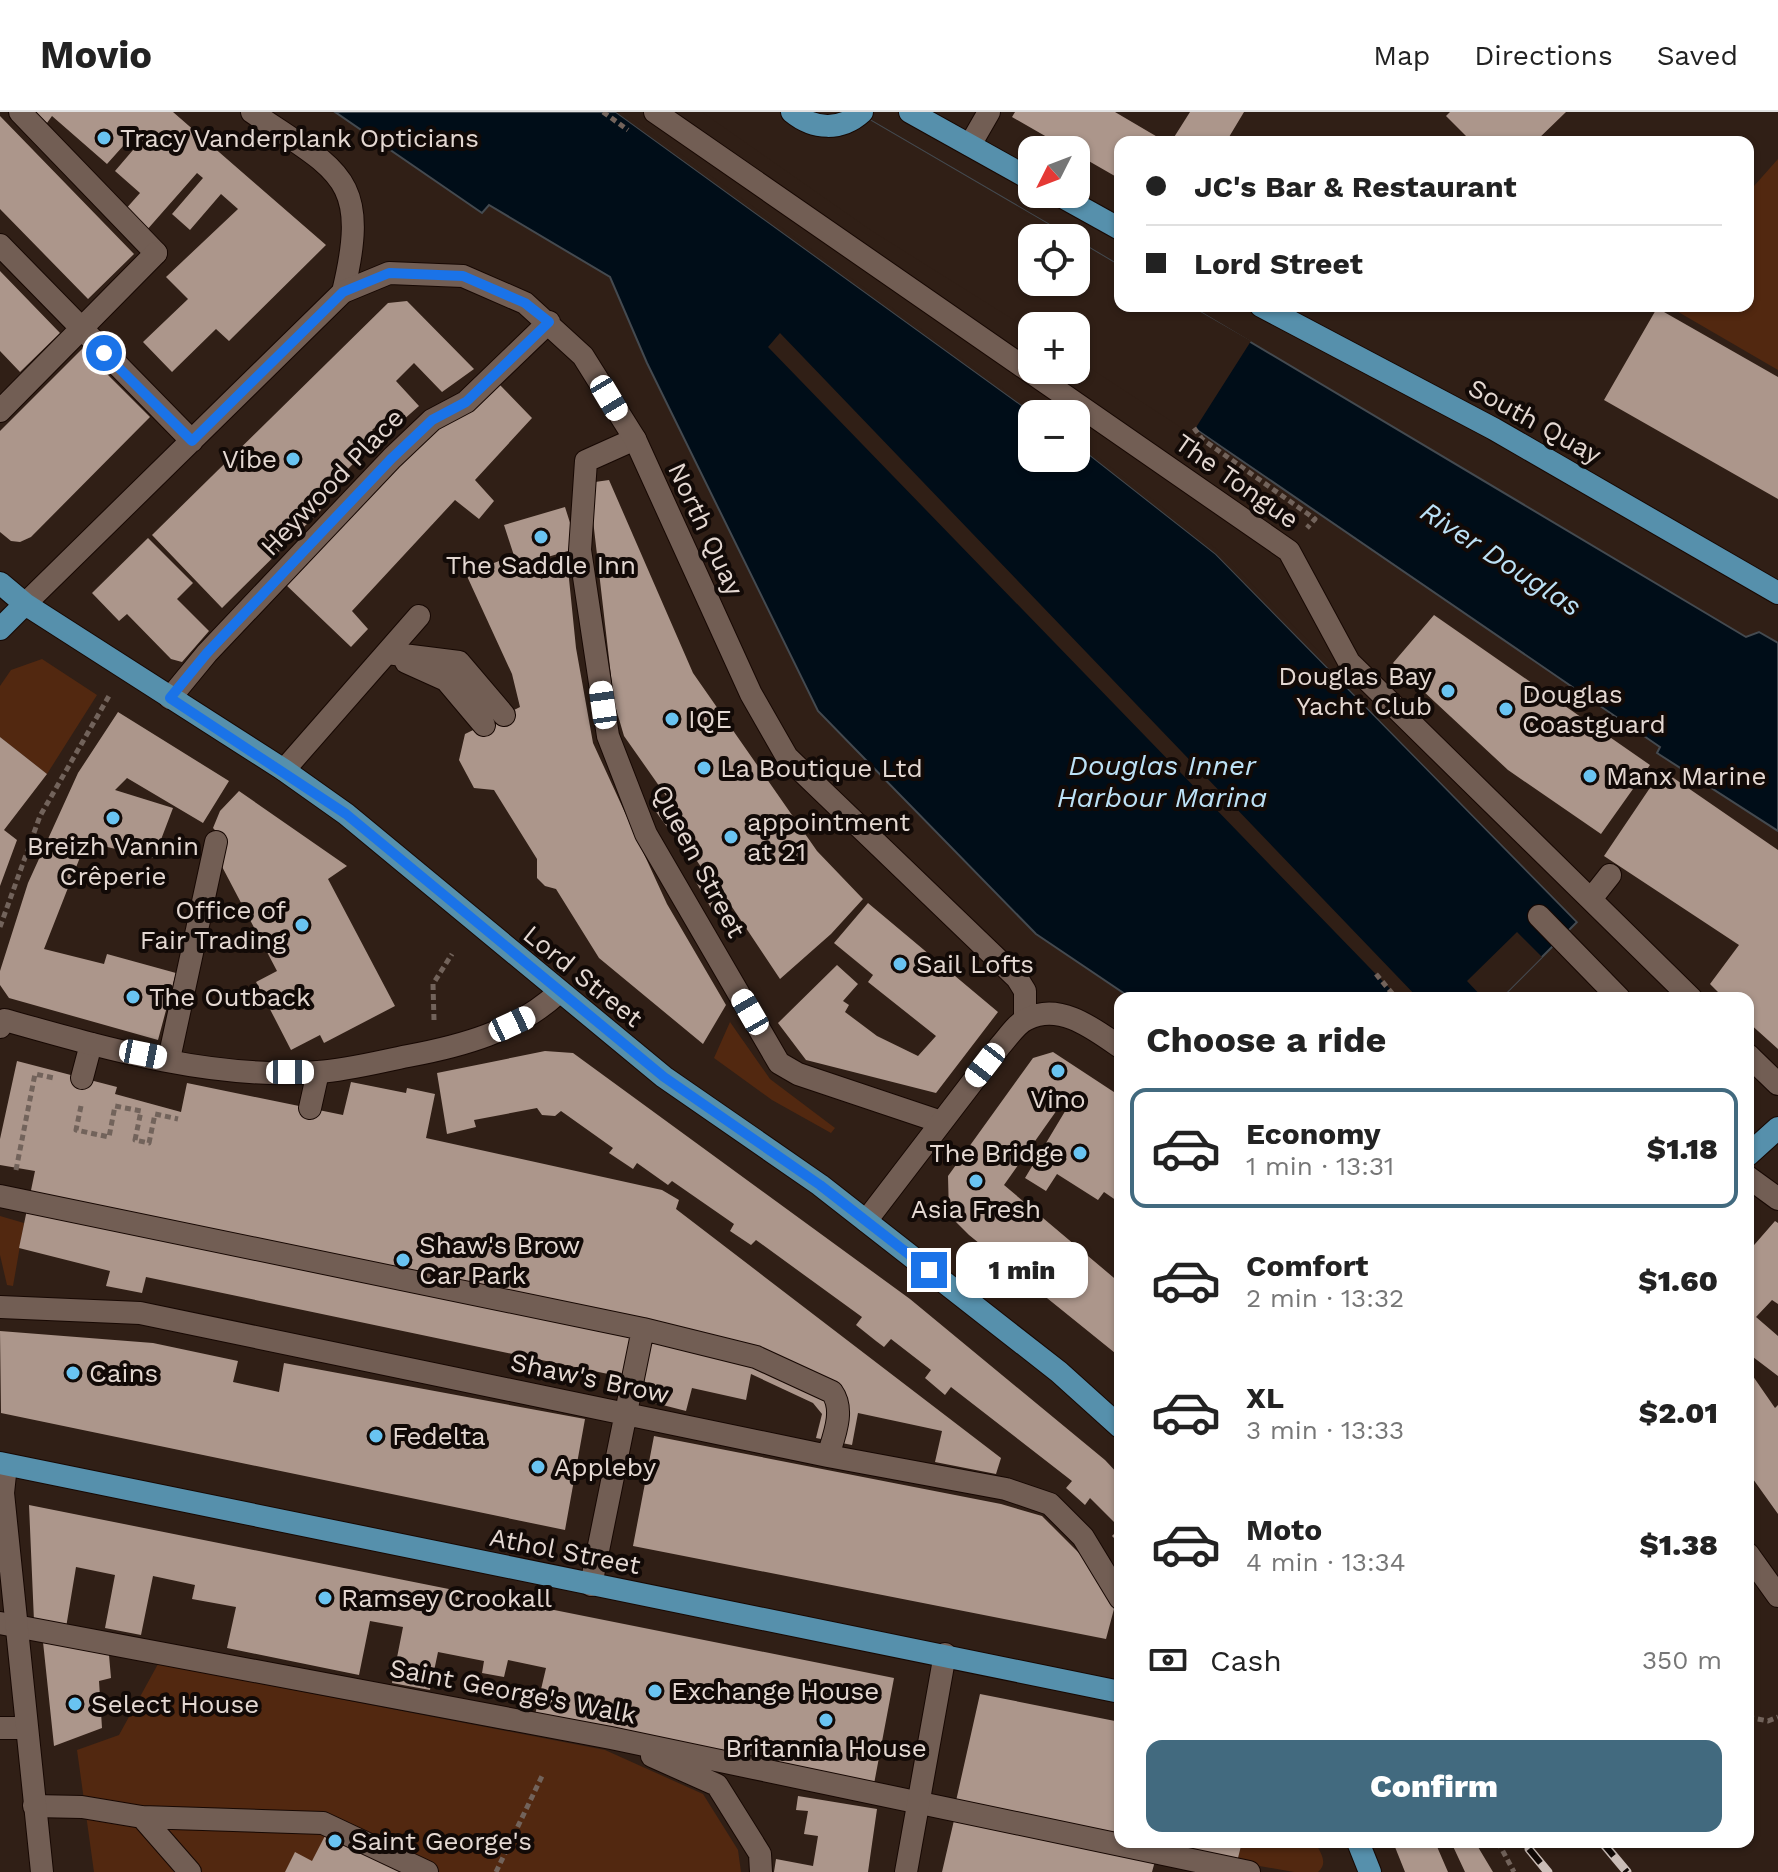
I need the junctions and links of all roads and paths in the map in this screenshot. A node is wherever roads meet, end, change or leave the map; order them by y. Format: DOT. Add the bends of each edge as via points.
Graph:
graph roads {
  1 [pos="20,112"];
  2 [pos="252,112"];
  3 [pos="655,112"];
  4 [pos="792,112"];
  5 [pos="862,112"];
  6 [pos="910,112"];
  7 [pos="989,112"];
  8 [pos="970,145"];
  9 [pos="1018,172"];
  10 [pos="1082,208"];
  11 [pos="1114,226"];
  12 [pos="0,245"];
  13 [pos="343,292"];
  14 [pos="1272,312"];
  15 [pos="549,322"];
  16 [pos="82,331"];
  17 [pos="2,404"];
  18 [pos="1194,428"];
  19 [pos="635,439"];
  20 [pos="192,441"];
  21 [pos="1289,551"];
  22 [pos="0,583"];
  23 [pos="1778,593"];
  24 [pos="25,604"];
  25 [pos="419,616"];
  26 [pos="0,629"];
  27 [pos="387,653"];
  28 [pos="109,696"];
  29 [pos="170,698"];
  30 [pos="494,720"];
  31 [pos="284,770"];
  32 [pos="216,842"];
  33 [pos="1610,875"];
  34 [pos="1591,899"];
  35 [pos="1539,916"];
  36 [pos="0,927"];
  37 [pos="452,954"];
  38 [pos="1376,974"];
  39 [pos="1391,992"];
  40 [pos="1613,992"];
  41 [pos="1685,992"];
  42 [pos="558,993"];
  43 [pos="1025,1019"];
  44 [pos="2,1021"];
  45 [pos="436,1029"];
  46 [pos="1114,1043"];
  47 [pos="91,1044"];
  48 [pos="169,1059"];
  49 [pos="1754,1061"];
  50 [pos="318,1072"];
  51 [pos="57,1078"];
  52 [pos="82,1078"];
  53 [pos="1778,1084"];
  54 [pos="310,1108"];
  55 [pos="178,1119"];
  56 [pos="941,1122"];
  57 [pos="1778,1128"];
  58 [pos="110,1131"];
  59 [pos="1754,1150"];
  60 [pos="16,1168"];
  61 [pos="1754,1181"];
  62 [pos="0,1196"];
  63 [pos="1778,1199"];
  64 [pos="866,1221"];
  65 [pos="0,1307"];
  66 [pos="643,1329"];
  67 [pos="625,1414"];
  68 [pos="1114,1422"];
  69 [pos="828,1456"];
  70 [pos="3,1464"];
  71 [pos="1754,1568"];
  72 [pos="591,1585"];
  73 [pos="1114,1588"];
  74 [pos="1778,1596"];
  75 [pos="7,1624"];
  76 [pos="945,1654"];
  77 [pos="1114,1690"];
  78 [pos="1778,1717"];
  79 [pos="1754,1718"];
  80 [pos="0,1728"];
  81 [pos="25,1728"];
  82 [pos="611,1738"];
  83 [pos="543,1774"];
  84 [pos="920,1802"];
  85 [pos="34,1806"];
  86 [pos="142,1817"];
  87 [pos="1360,1848"];
  88 [pos="1501,1848"];
  89 [pos="1168,1863"];
  90 [pos="42,1872"];
  91 [pos="190,1872"];
  92 [pos="427,1872"];
  93 [pos="496,1872"];
  94 [pos="761,1872"];
  95 [pos="906,1872"];
  96 [pos="1249,1872"];
  97 [pos="1370,1872"];
  98 [pos="1514,1872"];
  1 -- 16 [label="street" via="156,253"];
  2 -- 13 [label="street" via="333,168 350,196 355,225"];
  3 -- 21 [label="street, The Tongue"];
  4 -- 5 [label="main road" via="828,127"];
  6 -- 8 [label="main road"];
  7 -- 8 [label="street"];
  8 -- 9 [label="main road"];
  10 -- 11 [label="main road"];
  12 -- 16 [label="street"];
  13 -- 15 [label="street, North Quay" via="389,273 463,276 525,303"];
  13 -- 20 [label="street"];
  14 -- 23 [label="main road, South Quay" via="1494,429"];
  15 -- 19 [label="street, North Quay" via="583,356"];
  15 -- 29 [label="street, Heywood Place" via="466,402 432,420 392,458"];
  16 -- 17 [label="street"];
  16 -- 20 [label="street"];
  18 -- 21 [label="path" via="1315,519"];
  19 -- 43 [label="street, North Quay" via="751,694 787,757 1017,978 1025,991"];
  19 -- 56 [label="street, Queen Street" via="586,461 580,550 608,736 646,834 779,1063"];
  20 -- 24 [label="street"];
  21 -- 34 [label="street, The Tongue" via="1349,662"];
  22 -- 24 [label="main road, Lord Street"];
  24 -- 26 [label="main road"];
  24 -- 29 [label="main road, Lord Street"];
  25 -- 27 [label="street"];
  27 -- 30 [label="street" via="459,662"];
  27 -- 31 [label="street"];
  28 -- 36 [label="path" via="40,816"];
  29 -- 31 [label="main road, Lord Street"];
  31 -- 42 [label="main road, Lord Street" via="346,814"];
  32 -- 48 [label="street"];
  33 -- 34 [label="street"];
  34 -- 41 [label="street, The Tongue"];
  35 -- 40 [label="street"];
  37 -- 45 [label="path" via="433,984"];
  38 -- 39 [label="path"];
  42 -- 50 [label="street" via="536,1012 448,1049"];
  42 -- 64 [label="main road, Lord Street" via="664,1077"];
  43 -- 46 [label="street" via="1065,1016"];
  43 -- 56 [label="street"];
  44 -- 47 [label="street"];
  47 -- 48 [label="street"];
  47 -- 52 [label="street"];
  48 -- 50 [label="street"];
  49 -- 53 [label="street"];
  50 -- 54 [label="street"];
  51 -- 60 [label="path" via="35,1074"];
  55 -- 58 [label="path" via="155,1114 149,1143 135,1140 141,1111 115,1106"];
  56 -- 64 [label="street"];
  57 -- 59 [label="main road"];
  61 -- 63 [label="street"];
  62 -- 66 [label="street"];
  64 -- 68 [label="main road, Lord Street"];
  65 -- 67 [label="street, Shaw's Brow" via="140,1313"];
  66 -- 67 [label="street"];
  66 -- 69 [label="street" via="756,1357 832,1392 839,1411"];
  67 -- 69 [label="street, Shaw's Brow"];
  67 -- 72 [label="street"];
  69 -- 73 [label="street, Shaw's Brow" via="1006,1489 1050,1504 1083,1537"];
  70 -- 72 [label="main road, Athol Street"];
  70 -- 75 [label="street"];
  71 -- 74 [label="street"];
  72 -- 76 [label="main road, Athol Street"];
  75 -- 81 [label="street"];
  75 -- 82 [label="street, Saint George's Walk"];
  76 -- 77 [label="main road, Athol Street"];
  76 -- 84 [label="street"];
  78 -- 79 [label="path"];
  80 -- 81 [label="street"];
  81 -- 85 [label="street"];
  82 -- 84 [label="street, Saint George's Walk"];
  82 -- 94 [label="street" via="717,1785 760,1854"];
  83 -- 93 [label="path"];
  84 -- 89 [label="street, Saint George's Walk"];
  84 -- 95 [label="street"];
  85 -- 86 [label="street"];
  85 -- 90 [label="street"];
  86 -- 91 [label="street"];
  86 -- 92 [label="street" via="323,1823"];
  87 -- 97 [label="main road"];
  88 -- 98 [label="path"];
  89 -- 96 [label="street, Saint George's Walk"];
}
